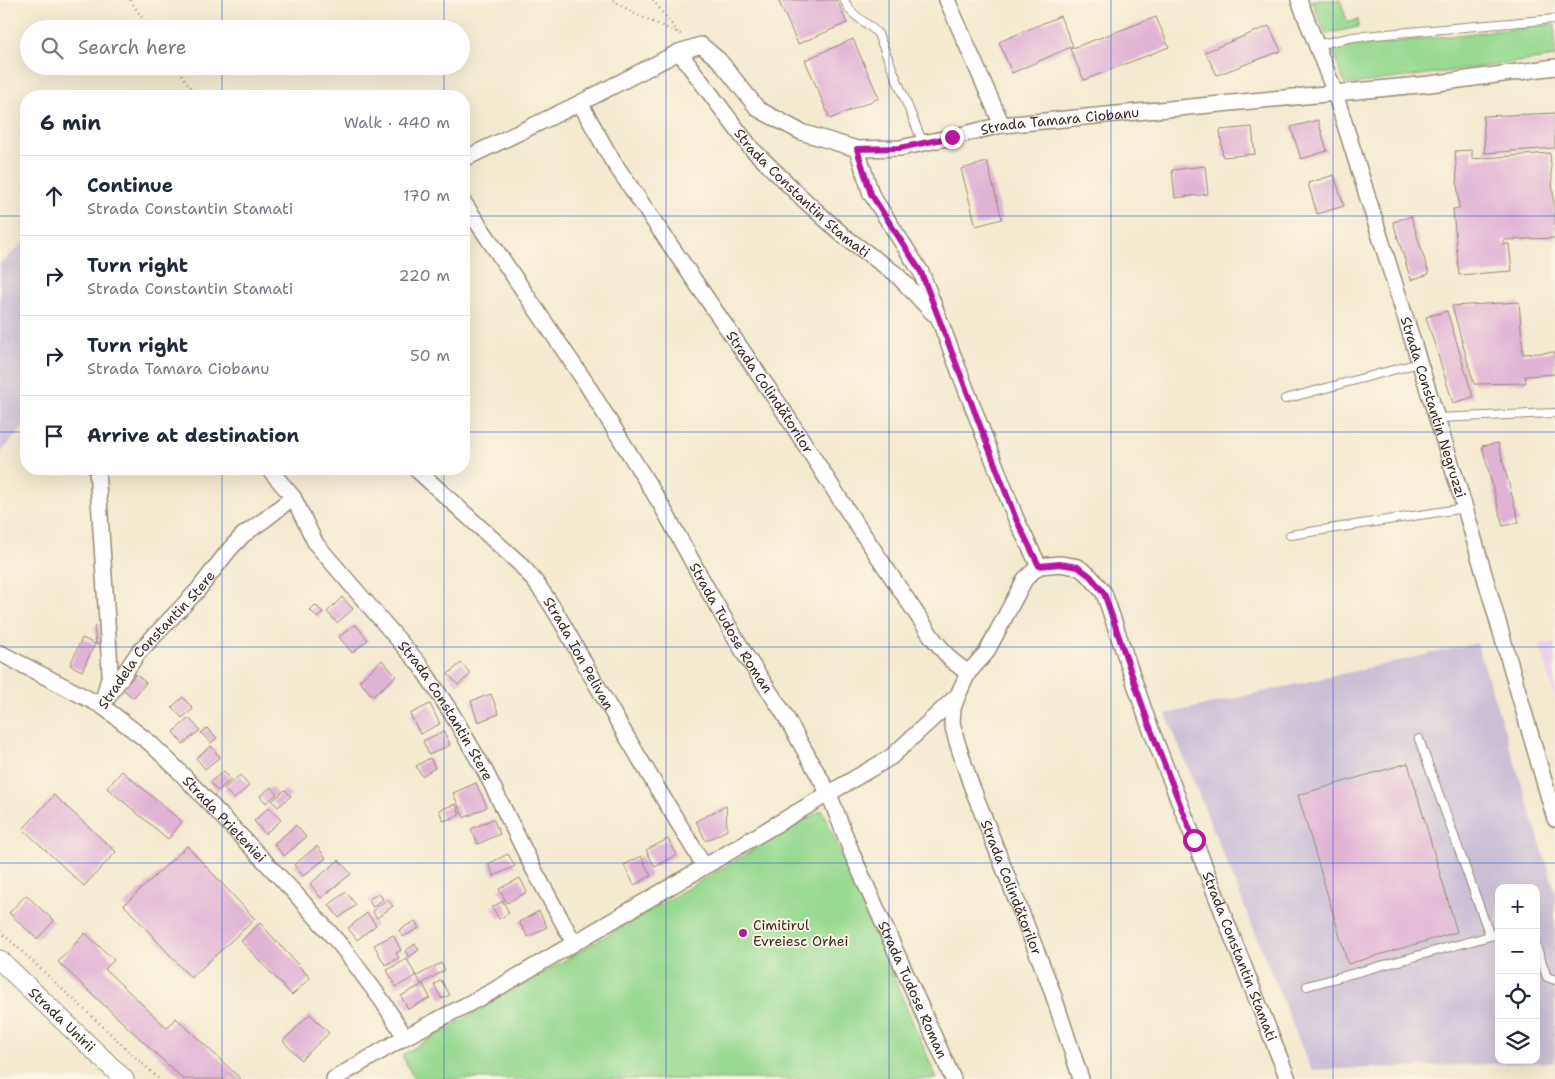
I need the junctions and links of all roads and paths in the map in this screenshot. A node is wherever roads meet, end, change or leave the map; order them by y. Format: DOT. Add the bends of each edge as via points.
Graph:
graph roads {
  1 [pos="130,0"];
  2 [pos="613,0"];
  3 [pos="653,0"];
  4 [pos="844,0"];
  5 [pos="947,0"];
  6 [pos="1299,0"];
  7 [pos="1555,19"];
  8 [pos="144,20"];
  9 [pos="679,33"];
  10 [pos="701,45"];
  11 [pos="1316,45"];
  12 [pos="679,52"];
  13 [pos="1555,67"];
  14 [pos="182,75"];
  15 [pos="192,90"];
  16 [pos="1335,93"];
  17 [pos="580,104"];
  18 [pos="1002,125"];
  19 [pos="923,143"];
  20 [pos="857,149"];
  21 [pos="470,156"];
  22 [pos="470,212"];
  23 [pos="939,319"];
  24 [pos="1420,363"];
  25 [pos="1285,398"];
  26 [pos="1555,413"];
  27 [pos="1436,418"];
  28 [pos="97,475"];
  29 [pos="274,475"];
  30 [pos="423,475"];
  31 [pos="293,497"];
  32 [pos="1465,508"];
  33 [pos="1290,535"];
  34 [pos="1039,566"];
  35 [pos="0,653"];
  36 [pos="968,673"];
  37 [pos="958,695"];
  38 [pos="102,706"];
  39 [pos="1419,739"];
  40 [pos="829,794"];
  41 [pos="1555,819"];
  42 [pos="704,866"];
  43 [pos="0,931"];
  44 [pos="1495,935"];
  45 [pos="574,943"];
  46 [pos="1540,957"];
  47 [pos="0,960"];
  48 [pos="1555,980"];
  49 [pos="1307,986"];
  50 [pos="405,1037"];
  51 [pos="124,1079"];
  52 [pos="159,1079"];
  53 [pos="334,1079"];
  54 [pos="953,1079"];
  55 [pos="1081,1079"];
  56 [pos="1288,1079"];
  1 -- 8 [label="path"];
  2 -- 9 [label="path" via="635,14"];
  3 -- 9 [label="path"];
  4 -- 19 [label="lane" via="852,14 872,26 878,34"];
  5 -- 18 [label="street"];
  6 -- 11 [label="street, Strada Constantin Negruzzi"];
  7 -- 11 [label="lane" via="1353,37"];
  9 -- 10 [label="path"];
  10 -- 12 [label="street"];
  10 -- 20 [label="street, Strada Tamara Ciobanu" via="720,60 758,109 800,132"];
  11 -- 16 [label="street, Strada Constantin Negruzzi"];
  12 -- 17 [label="street"];
  12 -- 23 [label="street, Strada Constantin Stamati" via="751,148 845,237 896,274"];
  13 -- 16 [label="street, Strada Tamara Ciobanu"];
  14 -- 15 [label="path"];
  16 -- 18 [label="street, Strada Tamara Ciobanu"];
  16 -- 24 [label="street, Strada Constantin Negruzzi"];
  17 -- 21 [label="street"];
  17 -- 36 [label="street, Strada Colindătorilor" via="612,160 783,410 932,637 951,660"];
  18 -- 19 [label="street, Strada Tamara Ciobanu"];
  19 -- 20 [label="street, Strada Tamara Ciobanu" via="900,148"];
  20 -- 23 [label="street, Strada Constantin Stamati" via="871,194 921,272"];
  22 -- 40 [label="street, Strada Tudose Roman" via="584,380 660,503"];
  23 -- 34 [label="street, Strada Constantin Stamati" via="1016,519"];
  24 -- 25 [label="lane"];
  24 -- 27 [label="street, Strada Constantin Negruzzi"];
  26 -- 27 [label="lane"];
  27 -- 32 [label="street, Strada Constantin Negruzzi"];
  28 -- 38 [label="street, Stradela Constantin Stere" via="110,674"];
  29 -- 31 [label="street"];
  30 -- 42 [label="street, Strada Ion Pelivan" via="536,581"];
  31 -- 38 [label="street, Stradela Constantin Stere" via="243,535 229,550 198,590 138,653"];
  31 -- 45 [label="street, Strada Constantin Stere" via="316,544 420,665 452,714"];
  32 -- 33 [label="lane"];
  32 -- 41 [label="street, Strada Constantin Negruzzi"];
  34 -- 36 [label="street" via="1025,579 986,654"];
  34 -- 56 [label="street, Strada Constantin Stamati" via="1060,564 1078,567 1104,593 1148,722"];
  35 -- 38 [label="street, Strada Prieteniei"];
  36 -- 37 [label="street"];
  37 -- 40 [label="street" via="891,757"];
  37 -- 55 [label="street, Strada Colindătorilor" via="952,723 957,742 1051,988"];
  38 -- 50 [label="street, Strada Prieteniei" via="176,768 292,890 362,972"];
  39 -- 44 [label="lane"];
  40 -- 42 [label="street"];
  40 -- 54 [label="street, Strada Tudose Roman" via="853,856"];
  42 -- 45 [label="street"];
  43 -- 52 [label="path"];
  44 -- 49 [label="lane"];
  45 -- 50 [label="street"];
  46 -- 48 [label="lane" via="1547,977"];
  47 -- 51 [label="street, Strada Unirii"];
  50 -- 53 [label="street"];
}
